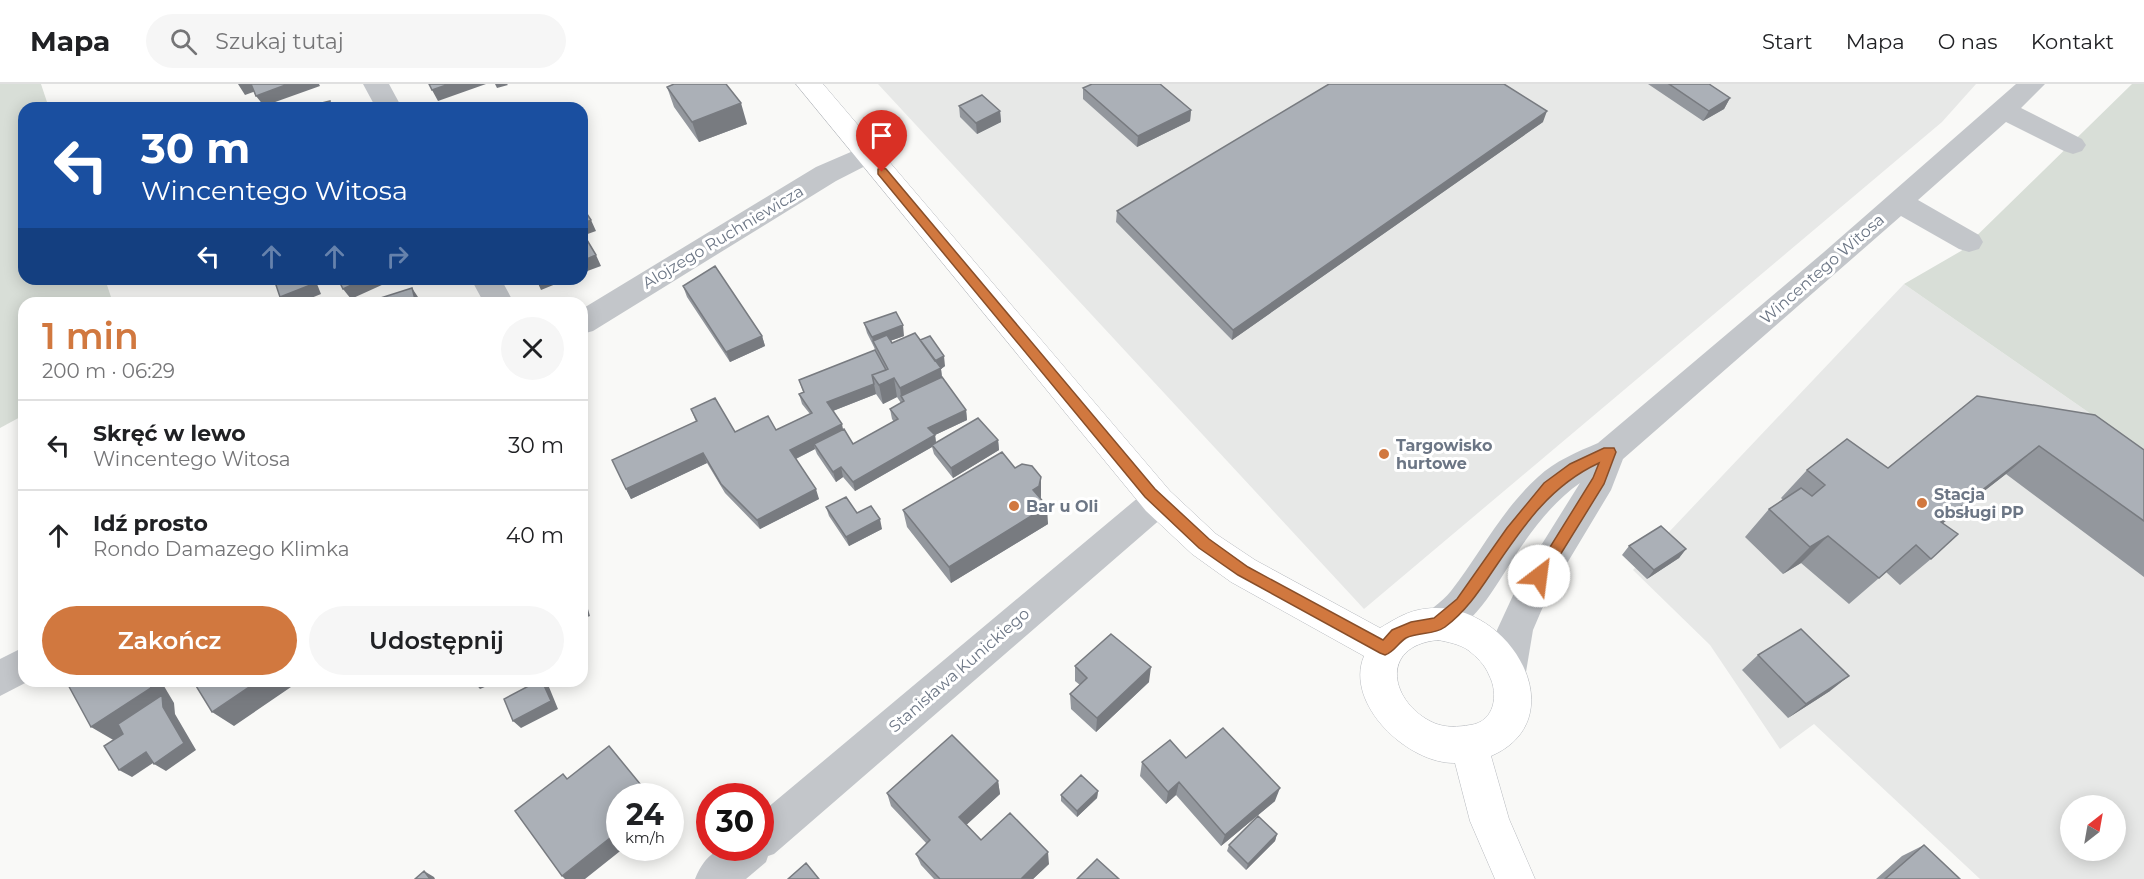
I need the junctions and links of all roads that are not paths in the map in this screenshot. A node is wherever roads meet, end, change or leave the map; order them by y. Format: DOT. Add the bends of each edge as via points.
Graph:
graph roads {
  1 [pos="376,84"];
  2 [pos="809,84"];
  3 [pos="2032,84"];
  4 [pos="386,102"];
  5 [pos="2004,110"];
  6 [pos="2073,145"];
  7 [pos="867,154"];
  8 [pos="1899,202"];
  9 [pos="1970,242"];
  10 [pos="588,319"];
  11 [pos="1609,452"];
  12 [pos="1158,501"];
  13 [pos="1438,624"];
  14 [pos="1385,649"];
  15 [pos="18,668"];
  16 [pos="1508,672"];
  17 [pos="0,679"];
  18 [pos="1469,745"];
  19 [pos="774,828"];
  20 [pos="736,861"];
  21 [pos="715,879"];
  22 [pos="1515,879"];
  1 -- 4 [label="street"];
  2 -- 7 [label="street"];
  3 -- 5 [label="street, Wincentego Witosa"];
  5 -- 6 [label="street"];
  5 -- 8 [label="street, Wincentego Witosa"];
  7 -- 10 [label="street, Alojzego Ruchniewicza" via="826,174"];
  7 -- 12 [label="street"];
  8 -- 9 [label="street"];
  8 -- 11 [label="street, Wincentego Witosa"];
  11 -- 13 [label="street, Wincentego Witosa" via="1575,468 1549,487 1462,604"];
  11 -- 16 [label="street, Wincentego Witosa" via="1599,480 1534,587 1515,630"];
  12 -- 14 [label="street" via="1204,544 1243,571"];
  12 -- 19 [label="street, Stanisława Kunickiego"];
  13 -- 14 [label="street" via="1416,626 1398,635"];
  13 -- 16 [label="street" via="1481,639"];
  14 -- 18 [label="street" via="1378,669 1380,689 1390,710 1406,728 1425,740 1448,746"];
  15 -- 17 [label="street"];
  16 -- 18 [label="street" via="1513,691 1511,710 1503,727 1488,739"];
  18 -- 22 [label="street" via="1490,821"];
  20 -- 21 [label="street"];
}
